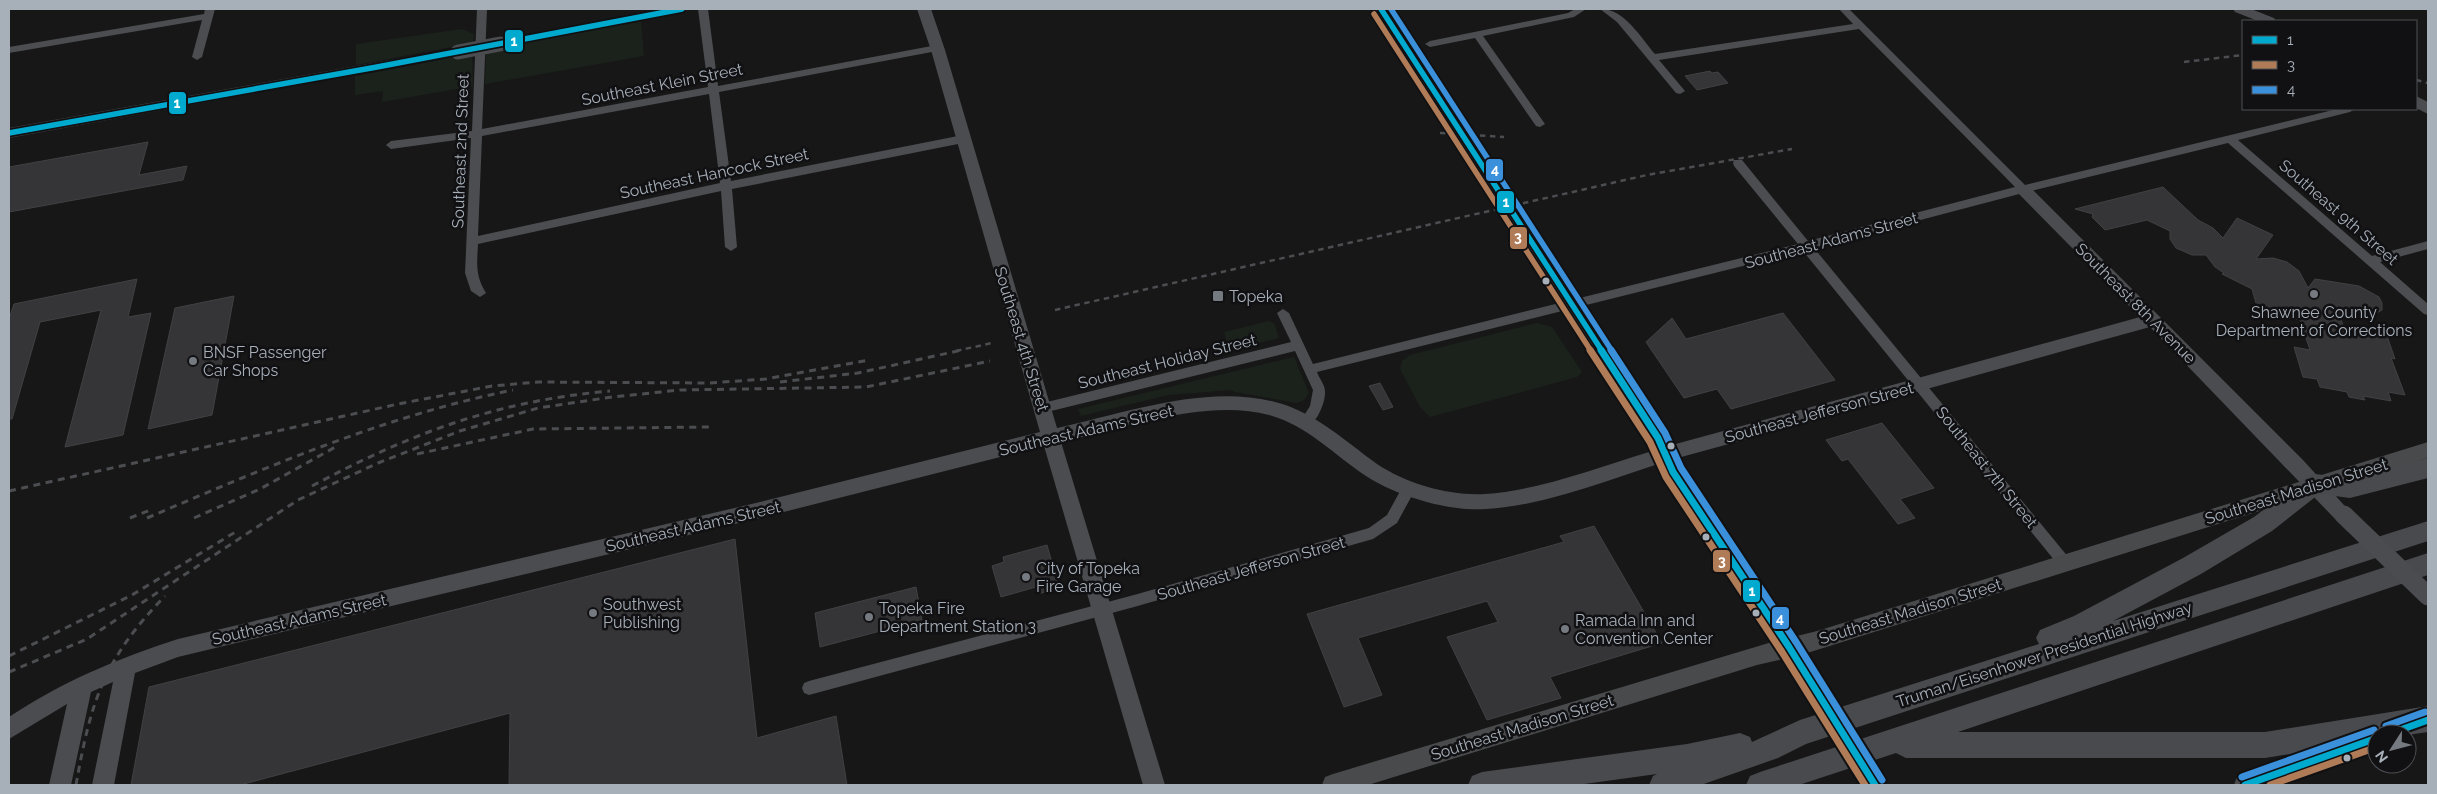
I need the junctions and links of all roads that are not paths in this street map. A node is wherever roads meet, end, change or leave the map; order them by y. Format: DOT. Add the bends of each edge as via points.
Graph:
graph roads {
  1 [pos="482,9"];
  2 [pos="682,9"];
  3 [pos="702,9"];
  4 [pos="924,9"];
  5 [pos="1381,9"];
  6 [pos="1581,9"];
  7 [pos="1605,9"];
  8 [pos="1844,9"];
  9 [pos="2240,9"];
  10 [pos="209,12"];
  11 [pos="2253,12"];
  12 [pos="2267,20"];
  13 [pos="1861,26"];
  14 [pos="1477,34"];
  15 [pos="1430,44"];
  16 [pos="937,48"];
  17 [pos="9,50"];
  18 [pos="197,57"];
  19 [pos="1652,58"];
  20 [pos="713,90"];
  21 [pos="1680,91"];
  22 [pos="2417,102"];
  23 [pos="2428,109"];
  24 [pos="2346,110"];
  25 [pos="1540,124"];
  26 [pos="9,133"];
  27 [pos="476,134"];
  28 [pos="2229,138"];
  29 [pos="963,139"];
  30 [pos="391,145"];
  31 [pos="1738,163"];
  32 [pos="726,186"];
  33 [pos="2023,190"];
  34 [pos="472,241"];
  35 [pos="1806,245"];
  36 [pos="2428,245"];
  37 [pos="731,247"];
  38 [pos="2370,261"];
  39 [pos="480,293"];
  40 [pos="2428,311"];
  41 [pos="1283,313"];
  42 [pos="2154,320"];
  43 [pos="1299,345"];
  44 [pos="1311,369"];
  45 [pos="1918,385"];
  46 [pos="1630,395"];
  47 [pos="1043,408"];
  48 [pos="1306,422"];
  49 [pos="1051,437"];
  50 [pos="2428,450"];
  51 [pos="1665,454"];
  52 [pos="2428,468"];
  53 [pos="2315,484"];
  54 [pos="1409,488"];
  55 [pos="2428,531"];
  56 [pos="2064,562"];
  57 [pos="2428,564"];
  58 [pos="2428,596"];
  59 [pos="1103,609"];
  60 [pos="1789,647"];
  61 [pos="126,665"];
  62 [pos="1971,677"];
  63 [pos="82,684"];
  64 [pos="809,688"];
  65 [pos="2428,720"];
  66 [pos="9,729"];
  67 [pos="1800,733"];
  68 [pos="2367,742"];
  69 [pos="1880,746"];
  70 [pos="2278,779"];
  71 [pos="60,785"];
  72 [pos="103,785"];
  73 [pos="1154,785"];
  74 [pos="1333,785"];
  75 [pos="1482,785"];
  76 [pos="1662,785"];
  77 [pos="1760,785"];
  78 [pos="1875,785"];
  79 [pos="2245,785"];
  1 -- 27 [label="street, Southeast 2nd Street"];
  2 -- 26 [label="street, bridge"];
  3 -- 20 [label="street"];
  4 -- 16 [label="street, Southeast 4th Street"];
  5 -- 46 [label="main road, bridge"];
  6 -- 14 [label="street" via="1571,15"];
  7 -- 19 [label="street" via="1620,20"];
  8 -- 13 [label="street, Southeast 8th Avenue"];
  9 -- 11 [label="street"];
  10 -- 17 [label="street"];
  10 -- 18 [label="street"];
  11 -- 12 [label="street"];
  13 -- 19 [label="street"];
  13 -- 33 [label="street, Southeast 8th Avenue"];
  14 -- 15 [label="street"];
  14 -- 25 [label="street"];
  16 -- 20 [label="street, Southeast Klein Street"];
  16 -- 29 [label="street, Southeast 4th Street"];
  19 -- 21 [label="street"];
  20 -- 27 [label="street, Southeast Klein Street"];
  20 -- 32 [label="street"];
  22 -- 23 [label="street"];
  24 -- 28 [label="street, Southeast Adams Street"];
  27 -- 30 [label="street, Southeast Klein Street"];
  27 -- 34 [label="street, Southeast 2nd Street"];
  28 -- 33 [label="street, Southeast Adams Street"];
  28 -- 38 [label="street, Southeast 9th Street"];
  29 -- 32 [label="street, Southeast Hancock Street"];
  29 -- 47 [label="street, Southeast 4th Street"];
  31 -- 35 [label="street, Southeast 7th Street"];
  32 -- 34 [label="street, Southeast Hancock Street"];
  32 -- 37 [label="street"];
  33 -- 35 [label="street, Southeast Adams Street"];
  33 -- 42 [label="street, Southeast 8th Avenue"];
  34 -- 39 [label="street, Southeast 2nd Street" via="471,272 475,288"];
  35 -- 44 [label="street, Southeast Adams Street"];
  35 -- 45 [label="street, Southeast 7th Street"];
  36 -- 38 [label="street"];
  38 -- 40 [label="street, Southeast 9th Street"];
  41 -- 43 [label="street"];
  42 -- 45 [label="street, Southeast Jefferson Street"];
  42 -- 53 [label="street, Southeast 8th Avenue"];
  43 -- 44 [label="street"];
  43 -- 47 [label="street, Southeast Holiday Street"];
  44 -- 48 [label="street" via="1319,398"];
  45 -- 51 [label="street, Southeast Jefferson Street"];
  45 -- 56 [label="street, Southeast 7th Street"];
  46 -- 51 [label="main road"];
  47 -- 49 [label="street, Southeast 4th Street"];
  48 -- 49 [label="street, Southeast Adams Street" via="1276,409 1241,402 1200,403"];
  48 -- 54 [label="street, Southeast Adams Street" via="1372,470"];
  49 -- 59 [label="street, Southeast 4th Street"];
  49 -- 61 [label="street, Southeast Adams Street" via="178,648"];
  50 -- 53 [label="main road, Southeast Madison Street"];
  51 -- 54 [label="street, Southeast Jefferson Street" via="1547,490 1484,502 1439,498"];
  51 -- 60 [label="main road" via="1673,472"];
  52 -- 53 [label="highway" via="2350,488"];
  53 -- 56 [label="main road, Southeast Madison Street"];
  53 -- 58 [label="street, Southeast 8th Avenue, bridge"];
  53 -- 62 [label="highway" via="2263,524 2192,566 2083,624"];
  54 -- 59 [label="street, Southeast Jefferson Street" via="1392,519 1374,533"];
  55 -- 62 [label="highway, Truman/Eisenhower Presidential Highway"];
  56 -- 60 [label="main road, Southeast Madison Street" via="1817,641"];
  57 -- 69 [label="highway"];
  59 -- 64 [label="street, Southeast Jefferson Street"];
  59 -- 73 [label="street, Southeast 4th Street"];
  60 -- 74 [label="main road, Southeast Madison Street"];
  60 -- 78 [label="main road, bridge"];
  61 -- 63 [label="street, Southeast Adams Street"];
  61 -- 72 [label="street"];
  62 -- 67 [label="highway, Truman/Eisenhower Presidential Highway"];
  63 -- 66 [label="street, Southeast Adams Street"];
  63 -- 71 [label="street"];
  65 -- 69 [label="highway" via="2265,745"];
  67 -- 75 [label="highway" via="1686,757"];
  67 -- 76 [label="highway, Truman/Eisenhower Presidential Highway" via="1768,749"];
  68 -- 70 [label="main road"];
  69 -- 77 [label="highway"];
  70 -- 79 [label="main road"];
}
